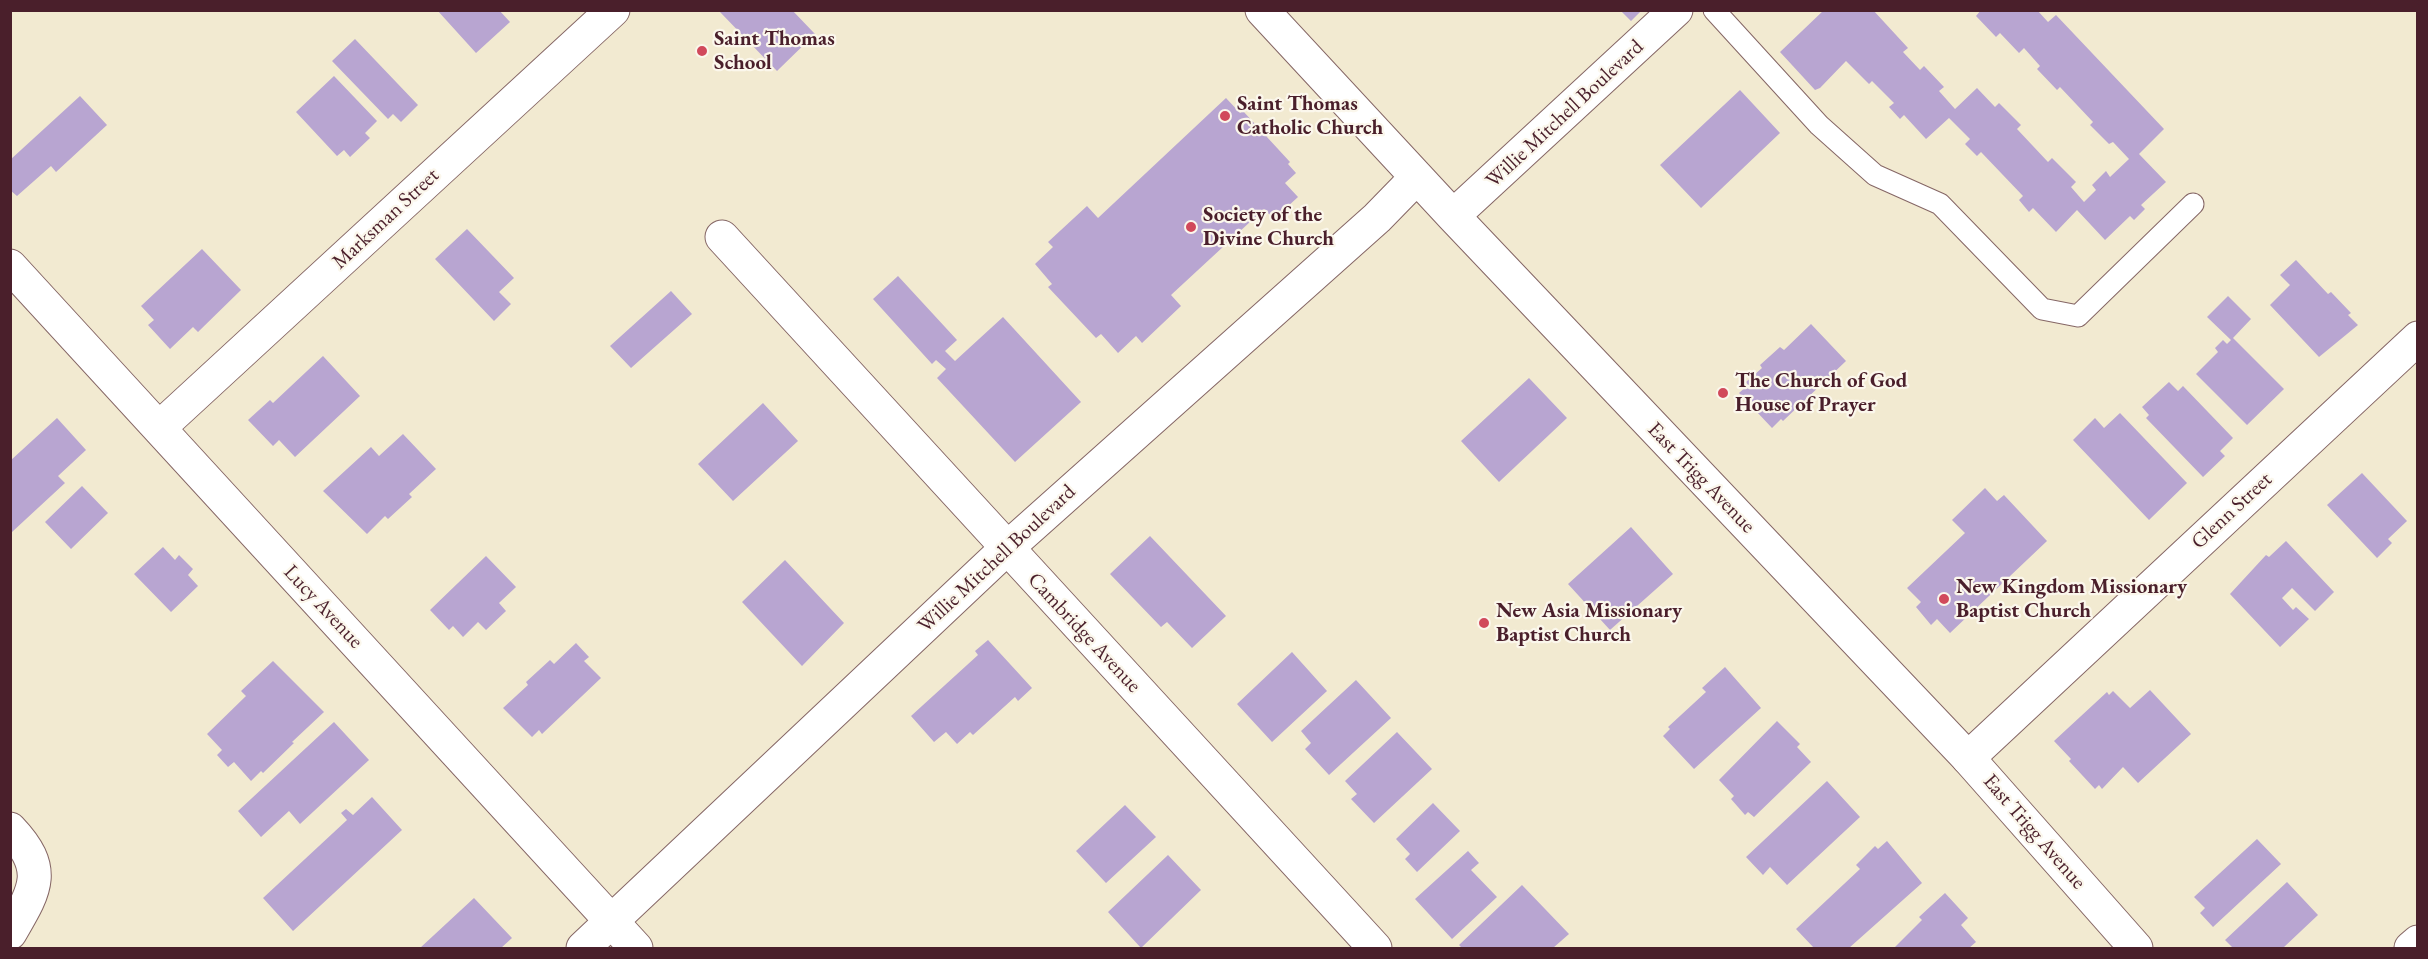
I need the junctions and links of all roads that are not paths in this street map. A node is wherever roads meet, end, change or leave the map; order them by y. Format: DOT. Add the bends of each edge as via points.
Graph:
graph roads {
  1 [pos="613,10"];
  2 [pos="1262,10"];
  3 [pos="1676,10"];
  4 [pos="1714,10"];
  5 [pos="1418,177"];
  6 [pos="2193,204"];
  7 [pos="1454,216"];
  8 [pos="722,237"];
  9 [pos="10,266"];
  10 [pos="2418,338"];
  11 [pos="159,428"];
  12 [pos="1006,549"];
  13 [pos="1968,758"];
  14 [pos="10,829"];
  15 [pos="612,922"];
  16 [pos="10,933"];
  17 [pos="2418,942"];
  18 [pos="583,948"];
  19 [pos="636,948"];
  20 [pos="1374,948"];
  21 [pos="2136,948"];
  22 [pos="2411,948"];
  1 -- 11 [label="street, Marksman Street"];
  2 -- 5 [label="street, East Trigg Avenue"];
  3 -- 7 [label="street, Willie Mitchell Boulevard"];
  4 -- 6 [label="lane" via="1819,125 1875,175 1940,204 2042,309 2078,315"];
  5 -- 7 [label="street, East Trigg Avenue"];
  5 -- 12 [label="street, Willie Mitchell Boulevard"];
  7 -- 13 [label="street, East Trigg Avenue"];
  8 -- 12 [label="street, Cambridge Avenue"];
  9 -- 11 [label="street, Lucy Avenue"];
  10 -- 13 [label="street, Glenn Street"];
  11 -- 15 [label="street, Lucy Avenue"];
  12 -- 15 [label="street, Willie Mitchell Boulevard"];
  12 -- 20 [label="street, Cambridge Avenue"];
  13 -- 21 [label="street, East Trigg Avenue"];
  14 -- 16 [label="street" via="29,851 34,868 33,894"];
  15 -- 18 [label="street, Willie Mitchell Boulevard"];
  15 -- 19 [label="street, Lucy Avenue"];
  17 -- 22 [label="street"];
}
